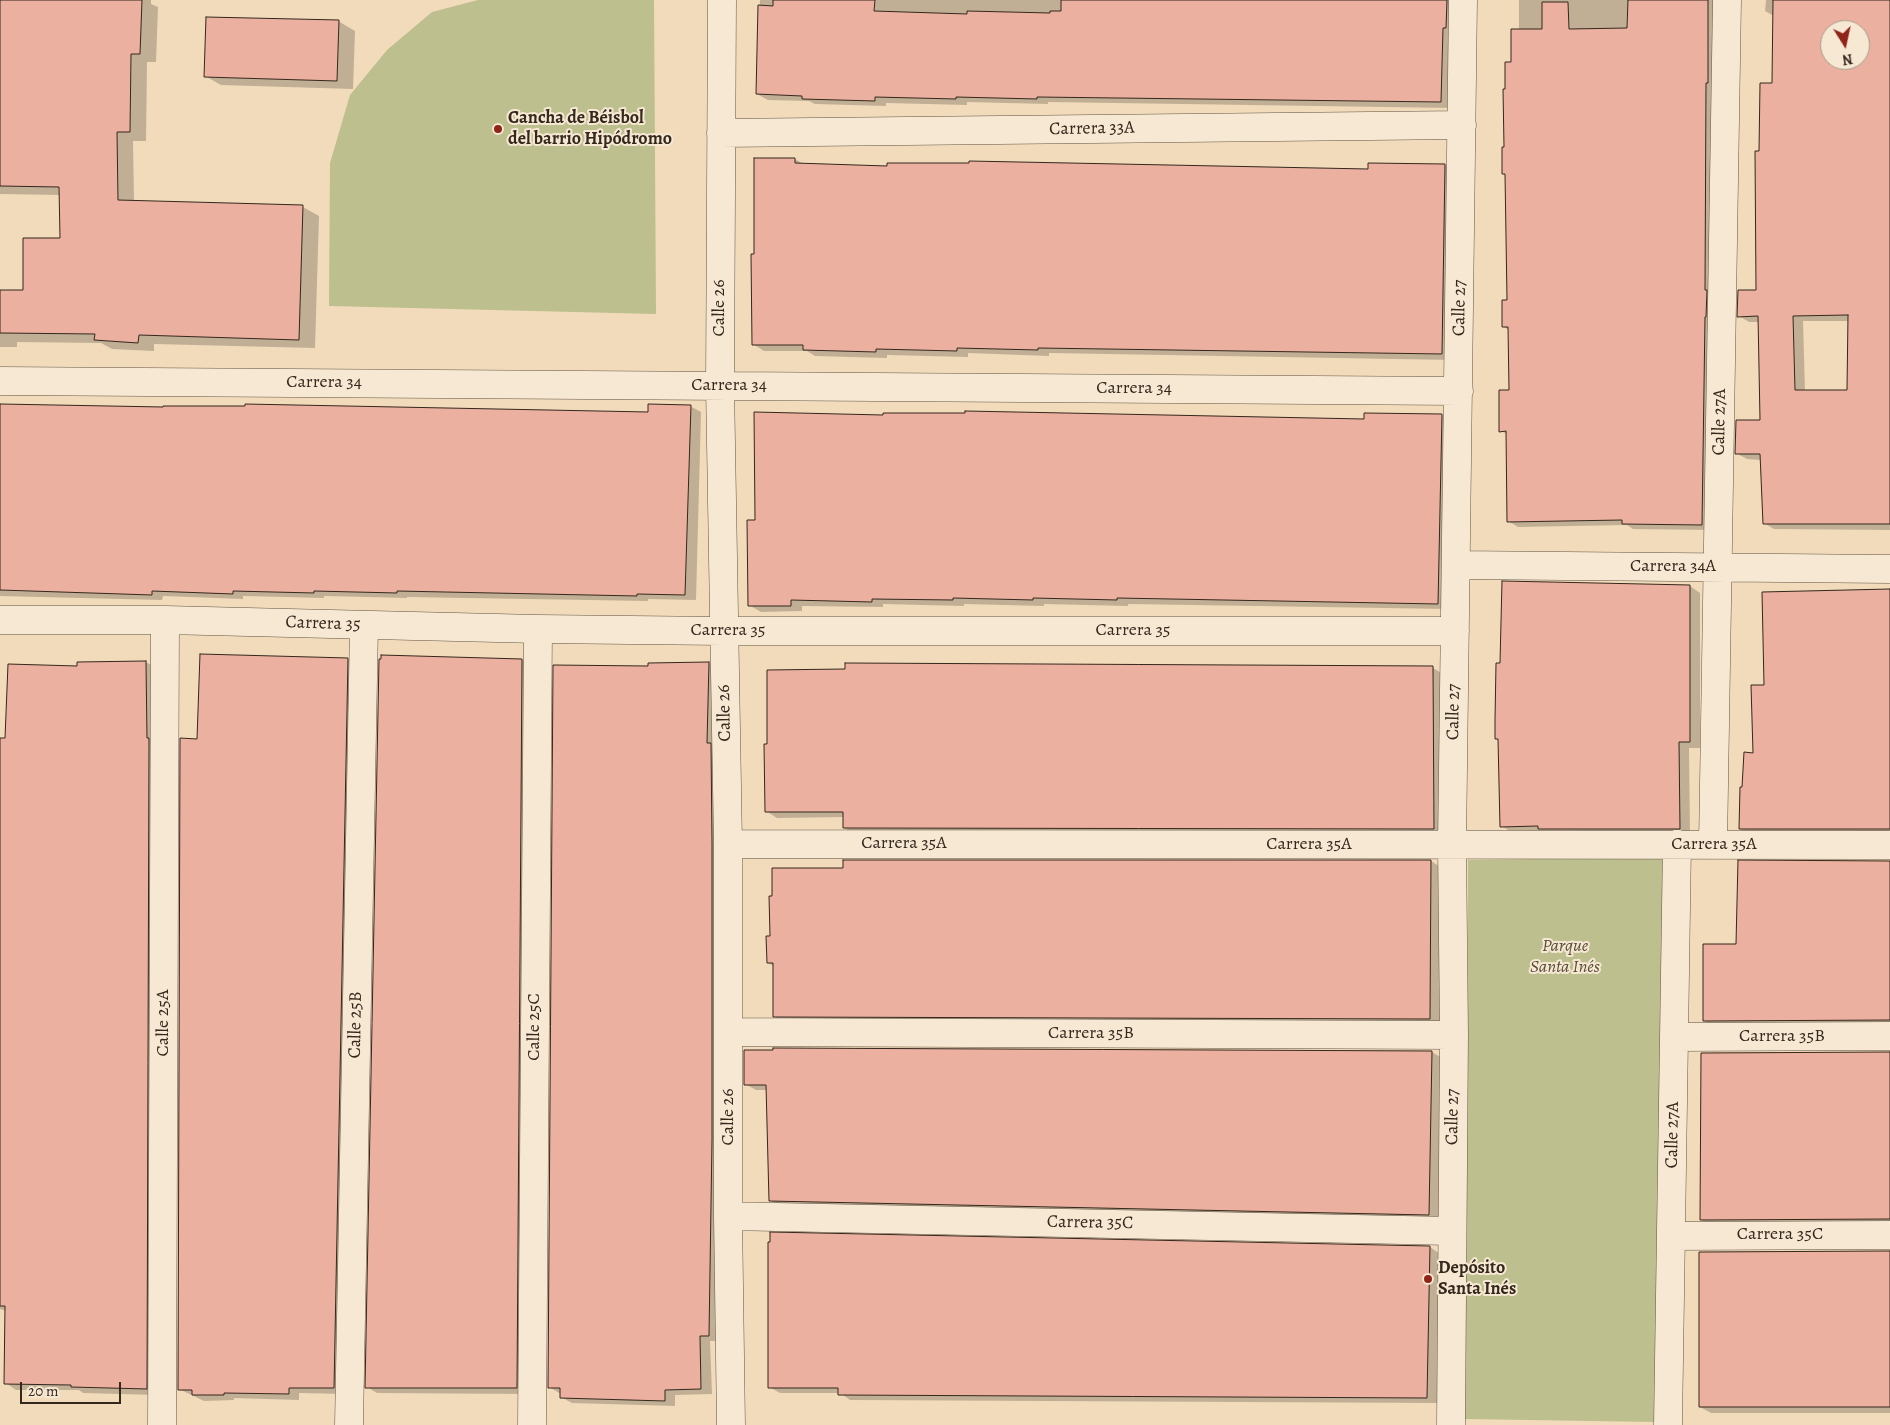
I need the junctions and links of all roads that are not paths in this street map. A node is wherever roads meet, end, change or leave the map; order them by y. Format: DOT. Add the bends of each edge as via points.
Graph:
graph roads {
  1 [pos="722,0"];
  2 [pos="1463,0"];
  3 [pos="1727,0"];
  4 [pos="1462,126"];
  5 [pos="722,133"];
  6 [pos="0,381"];
  7 [pos="720,386"];
  8 [pos="1459,391"];
  9 [pos="1456,565"];
  10 [pos="1718,567"];
  11 [pos="1890,569"];
  12 [pos="0,620"];
  13 [pos="165,620"];
  14 [pos="364,625"];
  15 [pos="538,629"];
  16 [pos="723,631"];
  17 [pos="1456,631"];
  18 [pos="728,844"];
  19 [pos="1677,844"];
  20 [pos="1452,845"];
  21 [pos="1713,845"];
  22 [pos="1890,845"];
  23 [pos="729,1032"];
  24 [pos="1454,1035"];
  25 [pos="1890,1036"];
  26 [pos="1675,1037"];
  27 [pos="728,1216"];
  28 [pos="1451,1231"];
  29 [pos="1890,1235"];
  30 [pos="1671,1236"];
  31 [pos="162,1425"];
  32 [pos="349,1425"];
  33 [pos="532,1425"];
  34 [pos="731,1425"];
  35 [pos="1451,1425"];
  36 [pos="1668,1425"];
  1 -- 5 [label="street, Calle 26"];
  2 -- 4 [label="street, Calle 27"];
  3 -- 10 [label="street, Calle 27A"];
  4 -- 5 [label="street, Carrera 33A"];
  4 -- 8 [label="street, Calle 27"];
  5 -- 7 [label="street, Calle 26"];
  6 -- 7 [label="street, Carrera 34"];
  7 -- 8 [label="street, Carrera 34"];
  7 -- 16 [label="street, Calle 26"];
  8 -- 9 [label="street, Calle 27"];
  9 -- 10 [label="street, Carrera 34A"];
  9 -- 17 [label="street, Calle 27"];
  10 -- 11 [label="street, Carrera 34A"];
  10 -- 21 [label="street, Calle 27A"];
  12 -- 13 [label="street, Carrera 35"];
  13 -- 14 [label="street, Carrera 35"];
  13 -- 31 [label="street, Calle 25A"];
  14 -- 15 [label="street, Carrera 35"];
  14 -- 32 [label="street, Calle 25B"];
  15 -- 16 [label="street, Carrera 35"];
  15 -- 33 [label="street, Calle 25C"];
  16 -- 17 [label="street, Carrera 35"];
  16 -- 18 [label="street, Calle 26"];
  17 -- 20 [label="street, Calle 27"];
  18 -- 20 [label="street, Carrera 35A"];
  18 -- 23 [label="street, Calle 26"];
  19 -- 20 [label="street, Carrera 35A"];
  19 -- 21 [label="street, Carrera 35A"];
  19 -- 26 [label="street, Calle 27A"];
  20 -- 24 [label="street, Calle 27"];
  21 -- 22 [label="street, Carrera 35A"];
  23 -- 24 [label="street, Carrera 35B"];
  23 -- 27 [label="street, Calle 26"];
  24 -- 28 [label="street, Calle 27"];
  25 -- 26 [label="street, Carrera 35B"];
  26 -- 30 [label="street, Calle 27A"];
  27 -- 28 [label="street, Carrera 35C"];
  27 -- 34 [label="street, Calle 26"];
  28 -- 35 [label="street, Calle 27"];
  29 -- 30 [label="street, Carrera 35C"];
  30 -- 36 [label="street, Calle 27A"];
}
